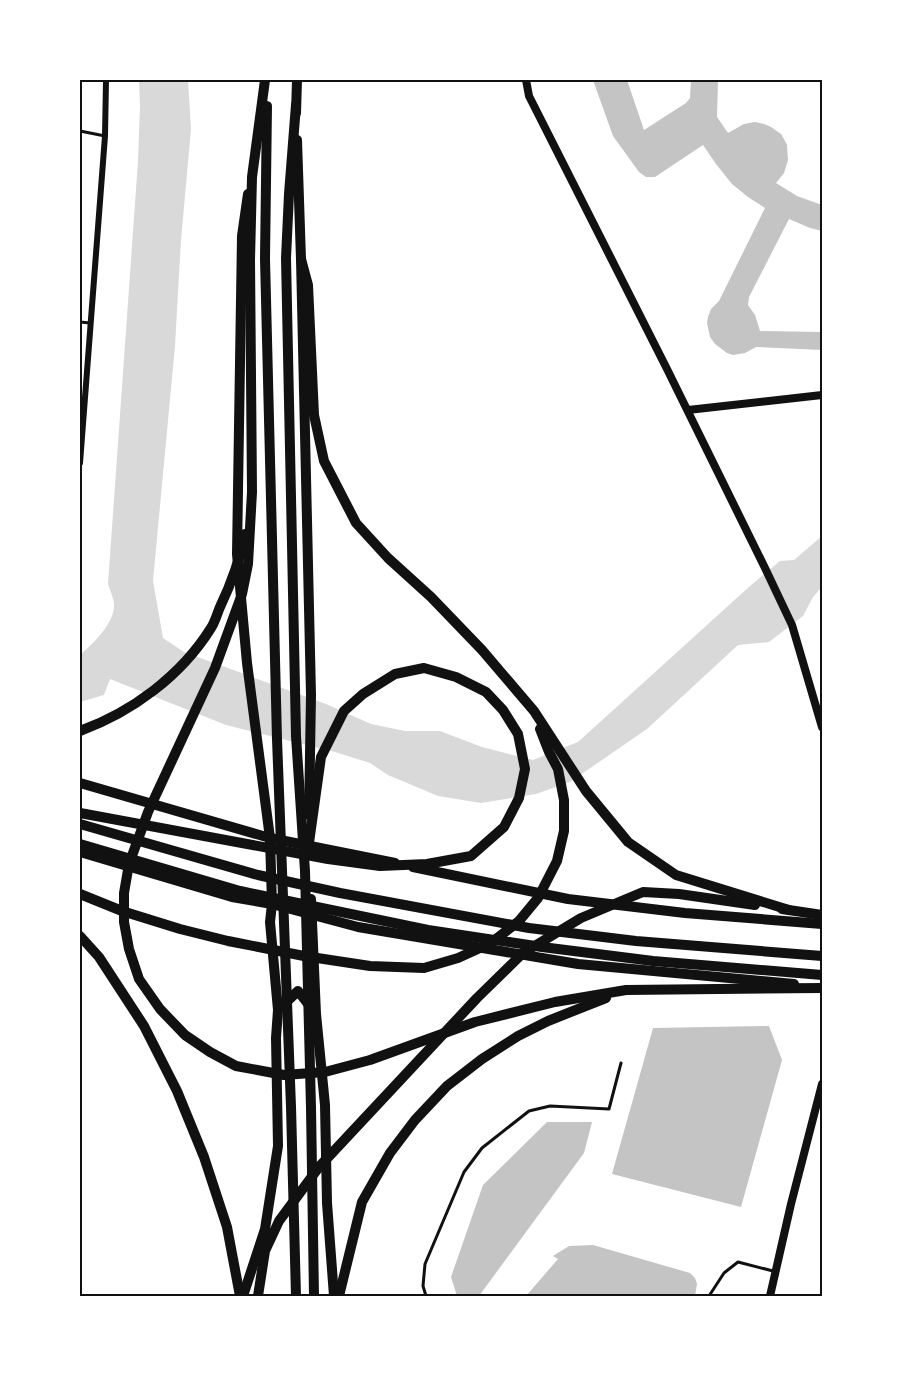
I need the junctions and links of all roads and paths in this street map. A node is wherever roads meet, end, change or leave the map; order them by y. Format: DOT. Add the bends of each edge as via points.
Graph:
graph roads {
  1 [pos="106,80"];
  2 [pos="265,80"];
  3 [pos="297,80"];
  4 [pos="526,80"];
  5 [pos="296,105"];
  6 [pos="80,131"];
  7 [pos="105,136"];
  8 [pos="302,259"];
  9 [pos="80,322"];
  10 [pos="90,324"];
  11 [pos="822,395"];
  12 [pos="688,410"];
  13 [pos="80,463"];
  14 [pos="252,492"];
  15 [pos="534,711"];
  16 [pos="822,727"];
  17 [pos="80,730"];
  18 [pos="80,783"];
  19 [pos="80,813"];
  20 [pos="80,824"];
  21 [pos="270,838"];
  22 [pos="80,844"];
  23 [pos="306,846"];
  24 [pos="80,852"];
  25 [pos="304,871"];
  26 [pos="80,894"];
  27 [pos="272,904"];
  28 [pos="789,910"];
  29 [pos="312,915"];
  30 [pos="822,915"];
  31 [pos="822,924"];
  32 [pos="80,936"];
  33 [pos="822,956"];
  34 [pos="822,975"];
  35 [pos="822,987"];
  36 [pos="626,990"];
  37 [pos="278,1010"];
  38 [pos="316,1014"];
  39 [pos="621,1063"];
  40 [pos="822,1084"];
  41 [pos="776,1271"];
  42 [pos="241,1296"];
  43 [pos="258,1296"];
  44 [pos="296,1296"];
  45 [pos="314,1296"];
  46 [pos="337,1296"];
  47 [pos="426,1296"];
  48 [pos="709,1296"];
  49 [pos="770,1296"];
  1 -- 7 [label="street"];
  2 -- 14 [label="main road" via="252,177"];
  2 -- 21 [label="main road" via="242,236 237,554"];
  2 -- 44 [label="main road" via="265,259 277,739"];
  3 -- 5 [label="main road"];
  4 -- 12 [label="street" via="529,96"];
  5 -- 8 [label="main road"];
  5 -- 25 [label="main road" via="286,258 296,736"];
  6 -- 7 [label="lane"];
  7 -- 10 [label="street"];
  8 -- 15 [label="main road" via="308,285 314,415 329,471 356,523 482,650"];
  8 -- 23 [label="main road" via="311,694"];
  9 -- 10 [label="lane"];
  10 -- 13 [label="street"];
  11 -- 12 [label="street"];
  12 -- 16 [label="street" via="792,625"];
  14 -- 17 [label="main road" via="240,553 211,627 168,679 137,703"];
  14 -- 36 [label="main road" via="248,564 242,594 215,668 148,812 127,874 124,922 129,949 139,979 160,1009 185,1035 236,1066 284,1075 325,1072 475,1022"];
  15 -- 26 [label="main road" via="558,769 564,800 564,831 557,861 519,921 491,943 458,958 424,968 370,966 304,956 180,929"];
  15 -- 28 [label="main road" via="586,791 628,842 676,875"];
  18 -- 21 [label="main road"];
  19 -- 25 [label="main road" via="198,836 306,855 317,857 328,859 380,866 427,864 471,856 504,827 519,798 525,769 518,734 504,710 486,692 456,677 424,668 395,674 363,694 344,711 321,757 308,849 306,860"];
  20 -- 33 [label="main road" via="258,875 518,926"];
  21 -- 23 [label="main road"];
  21 -- 27 [label="main road"];
  22 -- 34 [label="main road" via="240,891 428,930 653,961"];
  23 -- 29 [label="main road"];
  23 -- 31 [label="main road" via="568,899"];
  24 -- 27 [label="main road" via="232,897"];
  25 -- 45 [label="main road"];
  27 -- 29 [label="main road"];
  27 -- 37 [label="main road" via="270,922"];
  28 -- 30 [label="main road"];
  28 -- 43 [label="main road" via="643,892 581,918 523,953 320,1167 279,1221 266,1251"];
  29 -- 35 [label="main road" via="358,927 578,964"];
  29 -- 38 [label="main road"];
  32 -- 42 [label="main road" via="99,957 144,1026 177,1091 227,1227"];
  35 -- 36 [label="main road"];
  36 -- 46 [label="main road" via="518,1036 447,1086 390,1153 362,1202"];
  37 -- 38 [label="main road" via="298,991"];
  37 -- 42 [label="main road" via="278,1146 265,1228"];
  38 -- 46 [label="main road" via="325,1106 327,1203"];
  39 -- 47 [label="lane" via="609,1109 550,1107 529,1111 482,1148 464,1172 425,1264"];
  40 -- 41 [label="street"];
  41 -- 48 [label="lane" via="738,1262 724,1273"];
  41 -- 49 [label="street"];
}
